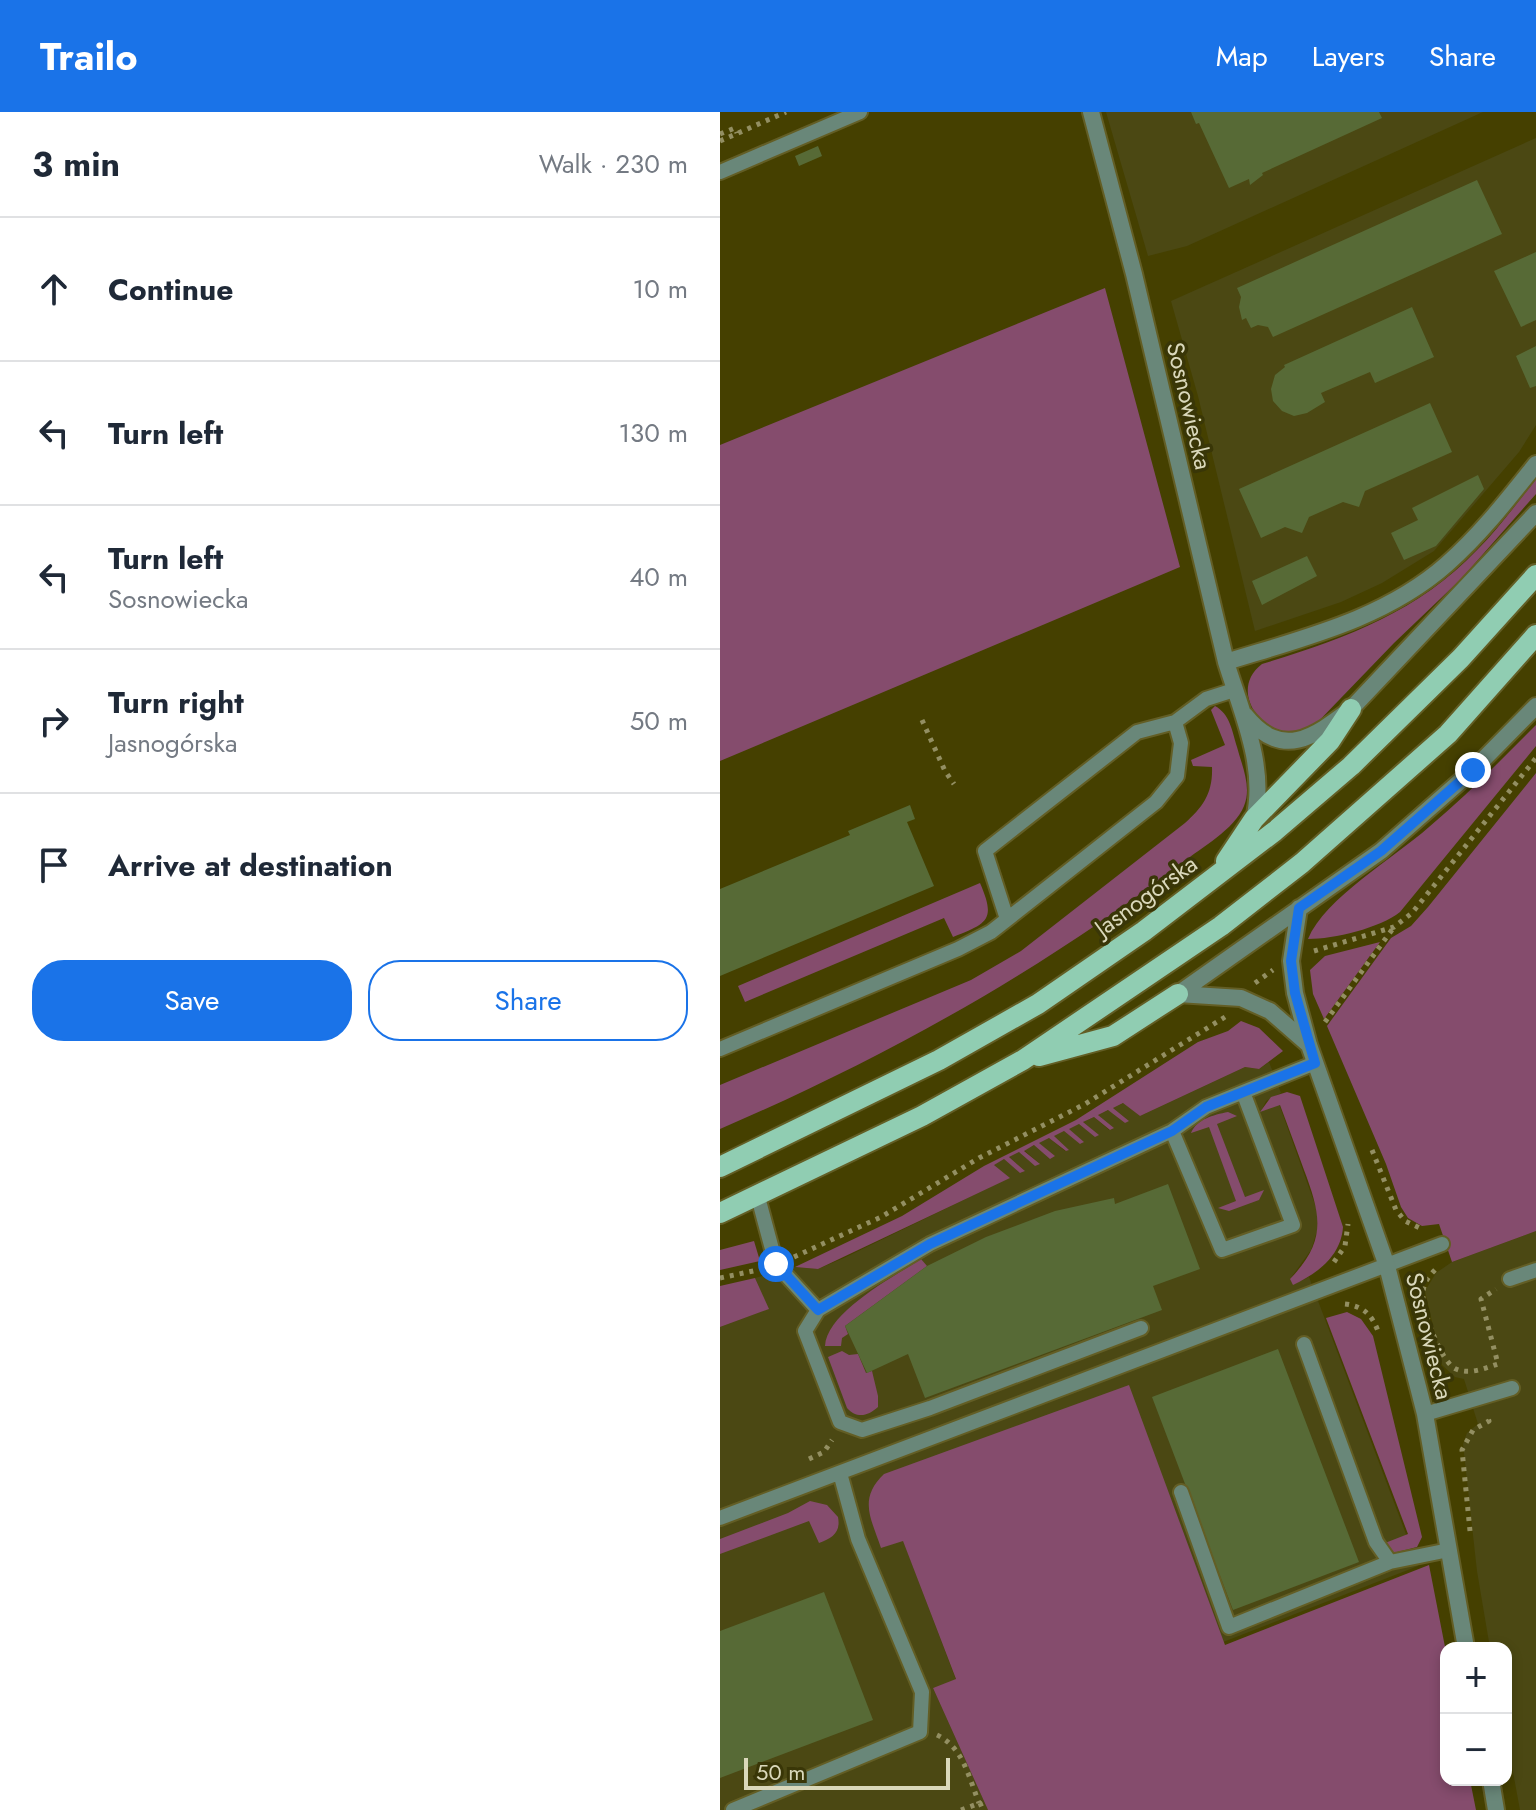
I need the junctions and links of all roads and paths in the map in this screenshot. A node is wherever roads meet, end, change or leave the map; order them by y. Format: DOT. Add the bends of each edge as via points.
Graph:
graph roads {
  1 [pos="786,112"];
  2 [pos="860,112"];
  3 [pos="1091,112"];
  4 [pos="737,133"];
  5 [pos="720,134"];
  6 [pos="720,141"];
  7 [pos="720,172"];
  8 [pos="1536,464"];
  9 [pos="1536,513"];
  10 [pos="1536,575"];
  11 [pos="1536,635"];
  12 [pos="1226,662"];
  13 [pos="1234,690"];
  14 [pos="1536,706"];
  15 [pos="1351,709"];
  16 [pos="1242,711"];
  17 [pos="922,720"];
  18 [pos="1175,722"];
  19 [pos="1536,758"];
  20 [pos="954,784"];
  21 [pos="1254,819"];
  22 [pos="1215,878"];
  23 [pos="1299,908"];
  24 [pos="1007,919"];
  25 [pos="1394,927"];
  26 [pos="1307,957"];
  27 [pos="1276,968"];
  28 [pos="1249,988"];
  29 [pos="1178,994"];
  30 [pos="1230,1011"];
  31 [pos="1317,1015"];
  32 [pos="1309,1045"];
  33 [pos="720,1049"];
  34 [pos="1023,1060"];
  35 [pos="1315,1063"];
  36 [pos="1243,1092"];
  37 [pos="1172,1131"];
  38 [pos="1367,1139"];
  39 [pos="720,1167"];
  40 [pos="758,1197"];
  41 [pos="720,1213"];
  42 [pos="1442,1244"];
  43 [pos="789,1260"];
  44 [pos="1387,1266"];
  45 [pos="762,1269"];
  46 [pos="1536,1270"];
  47 [pos="720,1278"];
  48 [pos="1510,1279"];
  49 [pos="818,1310"];
  50 [pos="1141,1328"];
  51 [pos="1304,1344"];
  52 [pos="1473,1372"];
  53 [pos="1512,1388"];
  54 [pos="1482,1396"];
  55 [pos="1425,1414"];
  56 [pos="830,1446"];
  57 [pos="809,1459"];
  58 [pos="840,1473"];
  59 [pos="1181,1492"];
  60 [pos="720,1518"];
  61 [pos="1471,1541"];
  62 [pos="1449,1550"];
  63 [pos="1390,1562"];
  64 [pos="1465,1642"];
  65 [pos="948,1740"];
  66 [pos="1492,1786"];
  67 [pos="979,1803"];
  68 [pos="733,1810"];
  69 [pos="961,1810"];
  70 [pos="983,1810"];
  71 [pos="1496,1810"];
  1 -- 4 [label="path"];
  2 -- 7 [label="lane"];
  3 -- 12 [label="street, Sosnowiecka"];
  4 -- 5 [label="path" via="735,128"];
  4 -- 6 [label="path"];
  8 -- 12 [label="street" via="1472,541 1424,582 1339,627"];
  9 -- 15 [label="street"];
  10 -- 22 [label="main road, Jasnogórska" via="1351,766"];
  11 -- 34 [label="main road" via="1448,734 1302,863 1221,926"];
  12 -- 13 [label="street, Sosnowiecka"];
  13 -- 16 [label="street, Sosnowiecka"];
  13 -- 18 [label="lane" via="1206,699"];
  14 -- 23 [label="street" via="1381,851"];
  15 -- 16 [label="street, Sosnowiecka" via="1320,733 1299,741 1270,737"];
  15 -- 21 [label="main road" via="1330,741"];
  16 -- 21 [label="street, Sosnowiecka" via="1258,778"];
  17 -- 20 [label="path"];
  18 -- 24 [label="lane" via="1181,743 1177,776 1156,802"];
  18 -- 24 [label="lane" via="1137,732 985,851"];
  19 -- 25 [label="path" via="1412,913"];
  21 -- 22 [label="main road"];
  22 -- 39 [label="main road, Jasnogórska" via="1038,1004 939,1060"];
  23 -- 29 [label="street"];
  23 -- 32 [label="street, Sosnowiecka" via="1291,961"];
  24 -- 33 [label="lane" via="958,949"];
  25 -- 26 [label="path"];
  25 -- 31 [label="path" via="1322,1026"];
  27 -- 28 [label="path"];
  29 -- 32 [label="street" via="1241,998 1270,1011"];
  29 -- 34 [label="main road" via="1113,1036"];
  30 -- 43 [label="path" via="1085,1104 979,1158 881,1217"];
  32 -- 35 [label="street, Sosnowiecka"];
  34 -- 40 [label="main road"];
  35 -- 36 [label="lane"];
  35 -- 44 [label="street, Sosnowiecka"];
  36 -- 37 [label="lane" via="1206,1107"];
  36 -- 37 [label="lane" via="1293,1225 1222,1250"];
  37 -- 49 [label="lane" via="930,1244"];
  38 -- 42 [label="path" via="1396,1210 1420,1229 1437,1228"];
  40 -- 41 [label="main road"];
  40 -- 49 [label="lane" via="776,1264"];
  42 -- 44 [label="lane"];
  42 -- 52 [label="path" via="1448,1260 1426,1279 1426,1309 1443,1359 1458,1371"];
  44 -- 55 [label="street, Sosnowiecka"];
  44 -- 58 [label="lane"];
  45 -- 47 [label="path"];
  46 -- 48 [label="lane"];
  48 -- 52 [label="path" via="1481,1299 1498,1364"];
  49 -- 50 [label="lane" via="805,1331 840,1422 862,1430"];
  51 -- 63 [label="lane" via="1376,1542"];
  52 -- 54 [label="path"];
  53 -- 54 [label="lane"];
  54 -- 55 [label="lane"];
  54 -- 61 [label="path" via="1489,1421 1473,1430 1462,1450"];
  55 -- 62 [label="street, Sosnowiecka"];
  56 -- 57 [label="path"];
  58 -- 60 [label="lane"];
  58 -- 68 [label="lane" via="858,1539 922,1692 920,1732"];
  59 -- 63 [label="lane" via="1229,1627"];
  62 -- 63 [label="lane"];
  62 -- 64 [label="street, Sosnowiecka"];
  65 -- 67 [label="path" via="957,1749"];
  66 -- 71 [label="street"];
  67 -- 69 [label="path"];
  67 -- 70 [label="path"];
}
